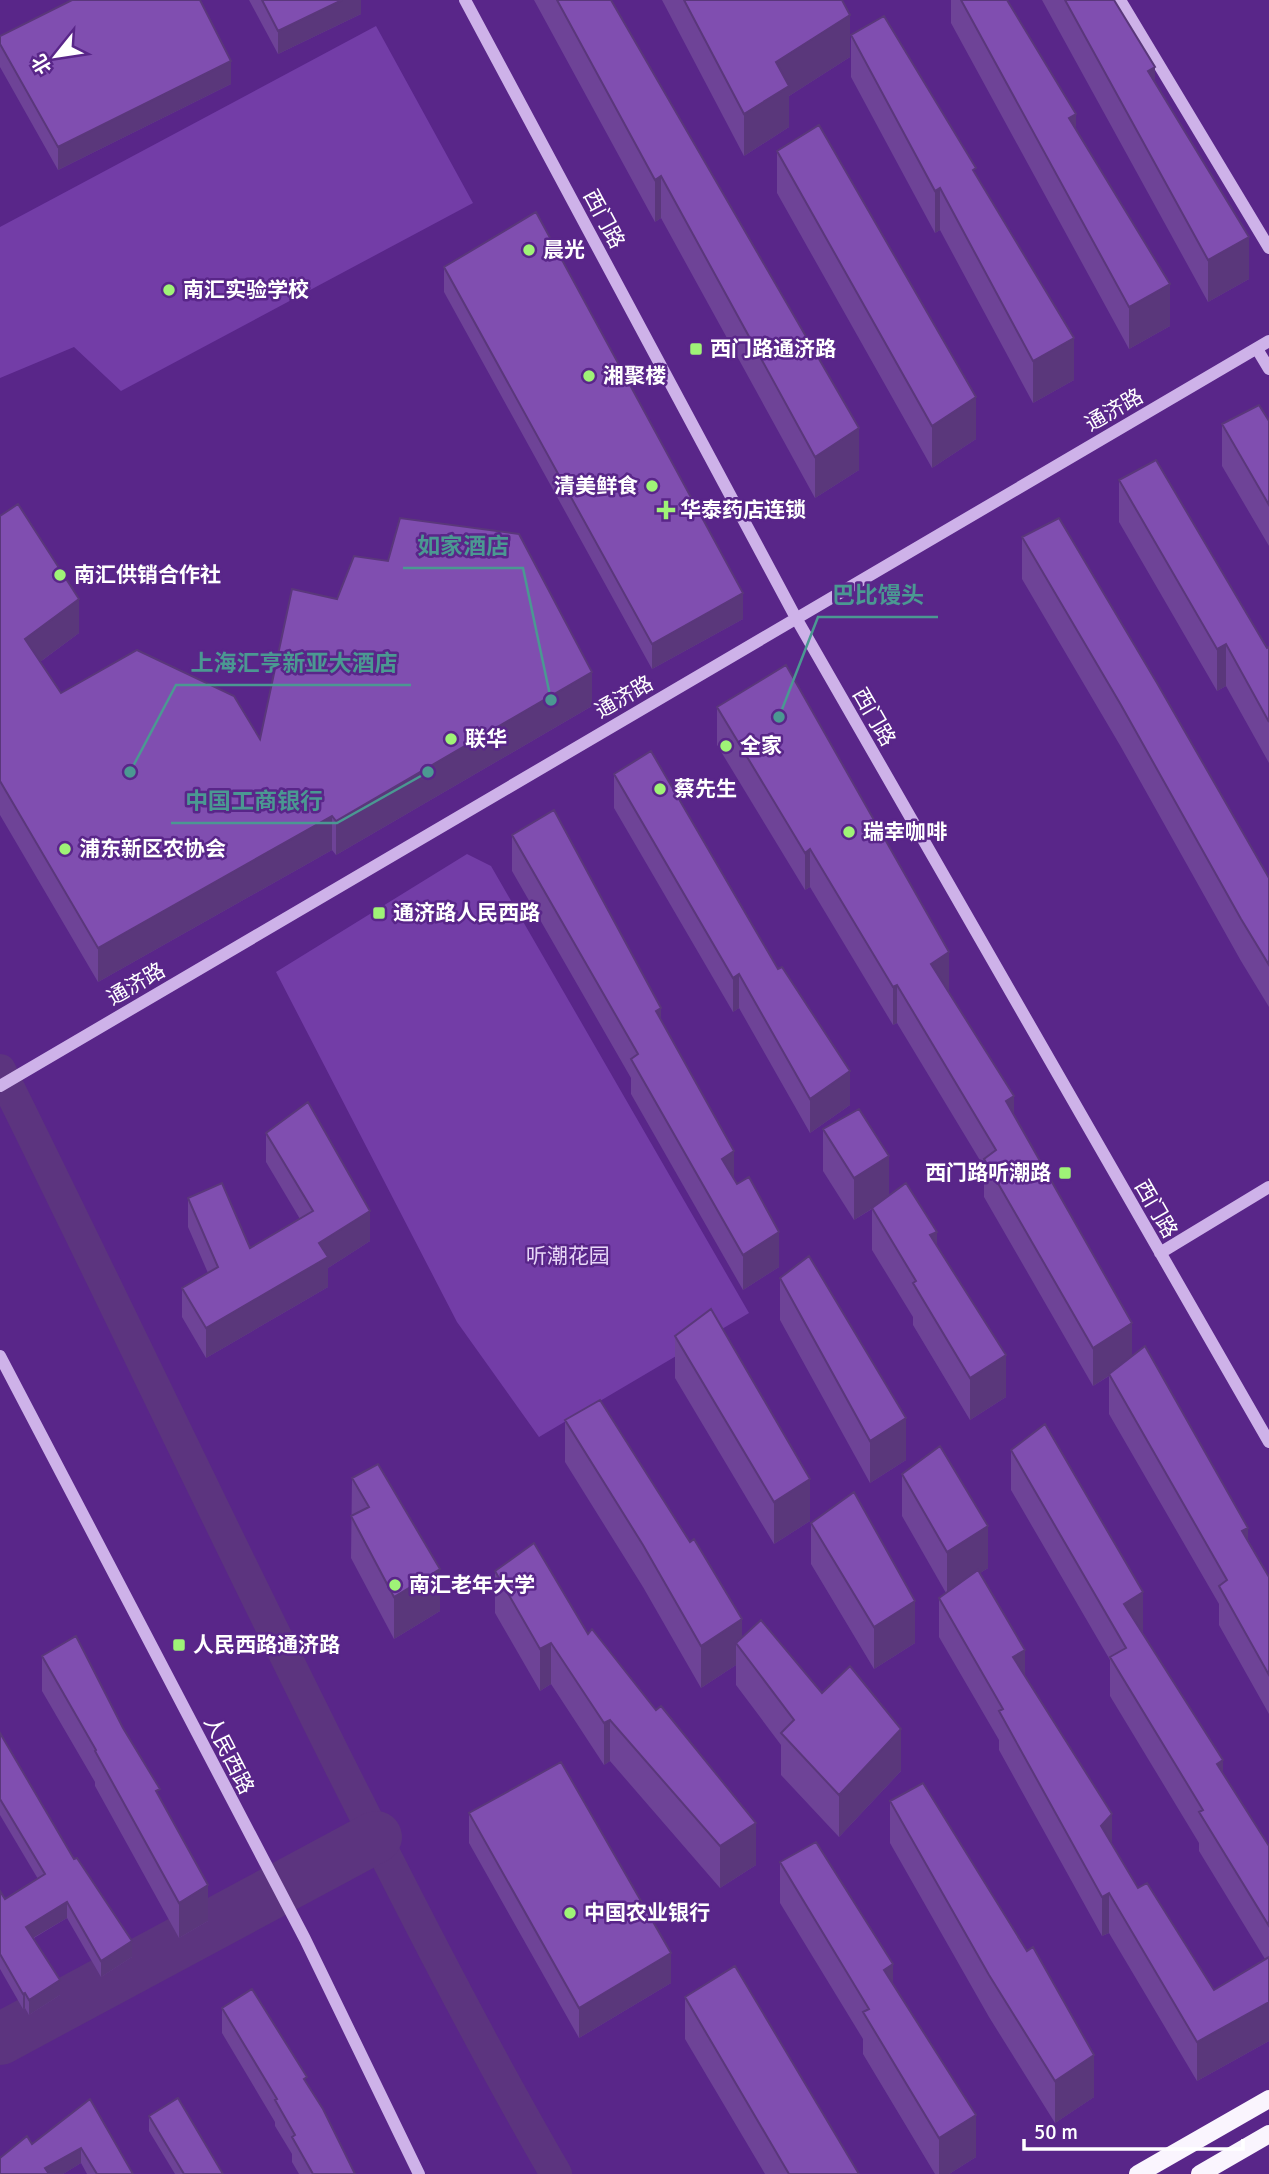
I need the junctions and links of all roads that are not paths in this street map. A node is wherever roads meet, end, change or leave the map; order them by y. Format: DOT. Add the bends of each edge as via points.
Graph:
graph roads {
  1 [pos="466,0"];
  2 [pos="1120,0"];
  3 [pos="1269,248"];
  4 [pos="1269,341"];
  5 [pos="1256,349"];
  6 [pos="1269,369"];
  7 [pos="796,618"];
  8 [pos="0,1086"];
  9 [pos="1269,1186"];
  10 [pos="1160,1253"];
  11 [pos="0,1356"];
  12 [pos="1269,1442"];
  13 [pos="1269,2099"];
  14 [pos="1269,2134"];
  15 [pos="419,2174"];
  16 [pos="1138,2174"];
  17 [pos="1200,2174"];
  1 -- 7 [label="street, 西门路"];
  2 -- 3 [label="street"];
  4 -- 5 [label="street, 通济路"];
  5 -- 6 [label="street"];
  5 -- 7 [label="street, 通济路"];
  7 -- 8 [label="street, 通济路"];
  7 -- 10 [label="street, 西门路"];
  9 -- 10 [label="street"];
  10 -- 12 [label="street, 西门路"];
  11 -- 15 [label="street, 人民西路" via="303,1937"];
  13 -- 16 [label="main road"];
  14 -- 17 [label="main road"];
}
